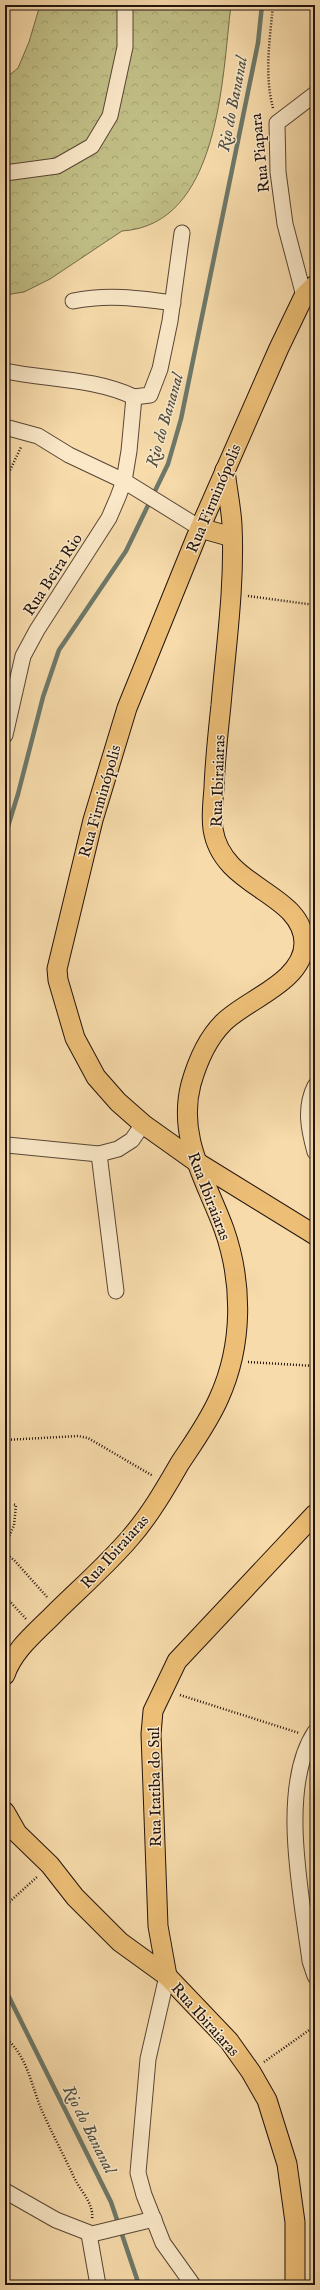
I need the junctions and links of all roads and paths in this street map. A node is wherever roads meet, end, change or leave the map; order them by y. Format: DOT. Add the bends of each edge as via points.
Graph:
graph roads {
  1 [pos="125,5"];
  2 [pos="273,5"];
  3 [pos="315,94"];
  4 [pos="277,124"];
  5 [pos="5,173"];
  6 [pos="182,234"];
  7 [pos="310,291"];
  8 [pos="73,302"];
  9 [pos="173,303"];
  10 [pos="5,371"];
  11 [pos="134,397"];
  12 [pos="5,427"];
  13 [pos="26,432"];
  14 [pos="225,470"];
  15 [pos="5,481"];
  16 [pos="124,481"];
  17 [pos="212,501"];
  18 [pos="230,508"];
  19 [pos="193,524"];
  20 [pos="232,537"];
  21 [pos="230,593"];
  22 [pos="315,605"];
  23 [pos="5,735"];
  24 [pos="309,942"];
  25 [pos="315,1086"];
  26 [pos="144,1124"];
  27 [pos="7,1145"];
  28 [pos="315,1152"];
  29 [pos="99,1154"];
  30 [pos="195,1161"];
  31 [pos="315,1235"];
  32 [pos="116,1291"];
  33 [pos="230,1361"];
  34 [pos="315,1366"];
  35 [pos="5,1440"];
  36 [pos="168,1484"];
  37 [pos="13,1504"];
  38 [pos="315,1514"];
  39 [pos="5,1547"];
  40 [pos="5,1553"];
  41 [pos="5,1596"];
  42 [pos="60,1609"];
  43 [pos="36,1631"];
  44 [pos="5,1675"];
  45 [pos="162,1690"];
  46 [pos="313,1734"];
  47 [pos="5,1812"];
  48 [pos="50,1865"];
  49 [pos="5,1906"];
  50 [pos="167,1976"];
  51 [pos="315,1976"];
  52 [pos="315,2026"];
  53 [pos="5,2038"];
  54 [pos="251,2072"];
  55 [pos="5,2191"];
  56 [pos="154,2219"];
  57 [pos="96,2233"];
  58 [pos="98,2285"];
  59 [pos="193,2285"];
  60 [pos="295,2285"];
  1 -- 5 [label="street" via="125,48 110,116 92,146 57,166"];
  2 -- 4 [label="path, Rua Piapara" via="268,73 269,92"];
  3 -- 4 [label="street"];
  4 -- 7 [label="street, Rua Piapara" via="278,172 285,224"];
  6 -- 9 [label="street"];
  7 -- 14 [label="main road, Rua Firminópolis" via="279,348"];
  8 -- 9 [label="street" via="91,297 116,296"];
  9 -- 11 [label="street" via="160,369 152,392"];
  10 -- 11 [label="street" via="96,384"];
  11 -- 16 [label="street, Rua Beira Rio"];
  12 -- 13 [label="street"];
  13 -- 15 [label="path"];
  13 -- 16 [label="street"];
  14 -- 17 [label="main road, Rua Firminópolis"];
  14 -- 18 [label="main road, Rua Ibiraiaras"];
  16 -- 19 [label="street"];
  16 -- 23 [label="street, Rua Beira Rio" via="109,518 23,656"];
  17 -- 18 [label="main road"];
  17 -- 19 [label="main road, Rua Firminópolis"];
  18 -- 20 [label="main road, Rua Ibiraiaras"];
  19 -- 20 [label="main road"];
  19 -- 26 [label="main road, Rua Firminópolis" via="107,768 57,963 58,980 64,1002 84,1057 96,1077 118,1102"];
  20 -- 21 [label="main road, Rua Ibiraiaras"];
  21 -- 22 [label="path"];
  21 -- 24 [label="main road, Rua Ibiraiaras" via="216,759 213,828 216,843 224,858 238,873 284,905 296,917"];
  24 -- 30 [label="main road, Rua Ibiraiaras" via="292,970 266,994 230,1015 218,1027 202,1054 195,1071 186,1110"];
  25 -- 28 [label="street" via="308,1113"];
  26 -- 29 [label="street" via="132,1140 118,1149"];
  26 -- 30 [label="main road, Rua Firminópolis"];
  27 -- 29 [label="street"];
  29 -- 32 [label="street"];
  30 -- 31 [label="main road, Rua Firminópolis"];
  30 -- 33 [label="main road, Rua Ibiraiaras" via="224,1229 238,1279 237,1330"];
  33 -- 34 [label="path"];
  33 -- 36 [label="main road, Rua Ibiraiaras" via="220,1396"];
  35 -- 36 [label="path" via="78,1436 88,1438"];
  36 -- 42 [label="main road, Rua Ibiraiaras" via="132,1536"];
  37 -- 39 [label="path" via="16,1505 14,1525"];
  38 -- 45 [label="main road, Rua Itatiba do Sul" via="177,1661"];
  40 -- 42 [label="path"];
  41 -- 43 [label="path"];
  42 -- 43 [label="main road, Rua Ibiraiaras"];
  43 -- 44 [label="main road, Rua Ibiraiaras" via="22,1646"];
  45 -- 46 [label="path"];
  45 -- 50 [label="main road, Rua Itatiba do Sul" via="153,1711 151,1734 158,1926"];
  46 -- 51 [label="street" via="304,1754 299,1778 295,1839 310,1961"];
  47 -- 48 [label="main road, Rua Ibiraiaras" via="17,1833"];
  48 -- 49 [label="path"];
  48 -- 50 [label="main road, Rua Ibiraiaras" via="75,1897 120,1942"];
  50 -- 54 [label="main road, Rua Ibiraiaras" via="229,2041"];
  50 -- 56 [label="street" via="148,2059 137,2156 138,2180"];
  52 -- 54 [label="path"];
  53 -- 57 [label="path" via="12,2043 33,2082 51,2129 79,2189 93,2210"];
  54 -- 60 [label="main road, Rua Ibiraiaras" via="268,2100 287,2164 295,2222"];
  55 -- 57 [label="street" via="56,2220"];
  56 -- 57 [label="street"];
  56 -- 59 [label="street" via="163,2243"];
  57 -- 58 [label="street"];
}
